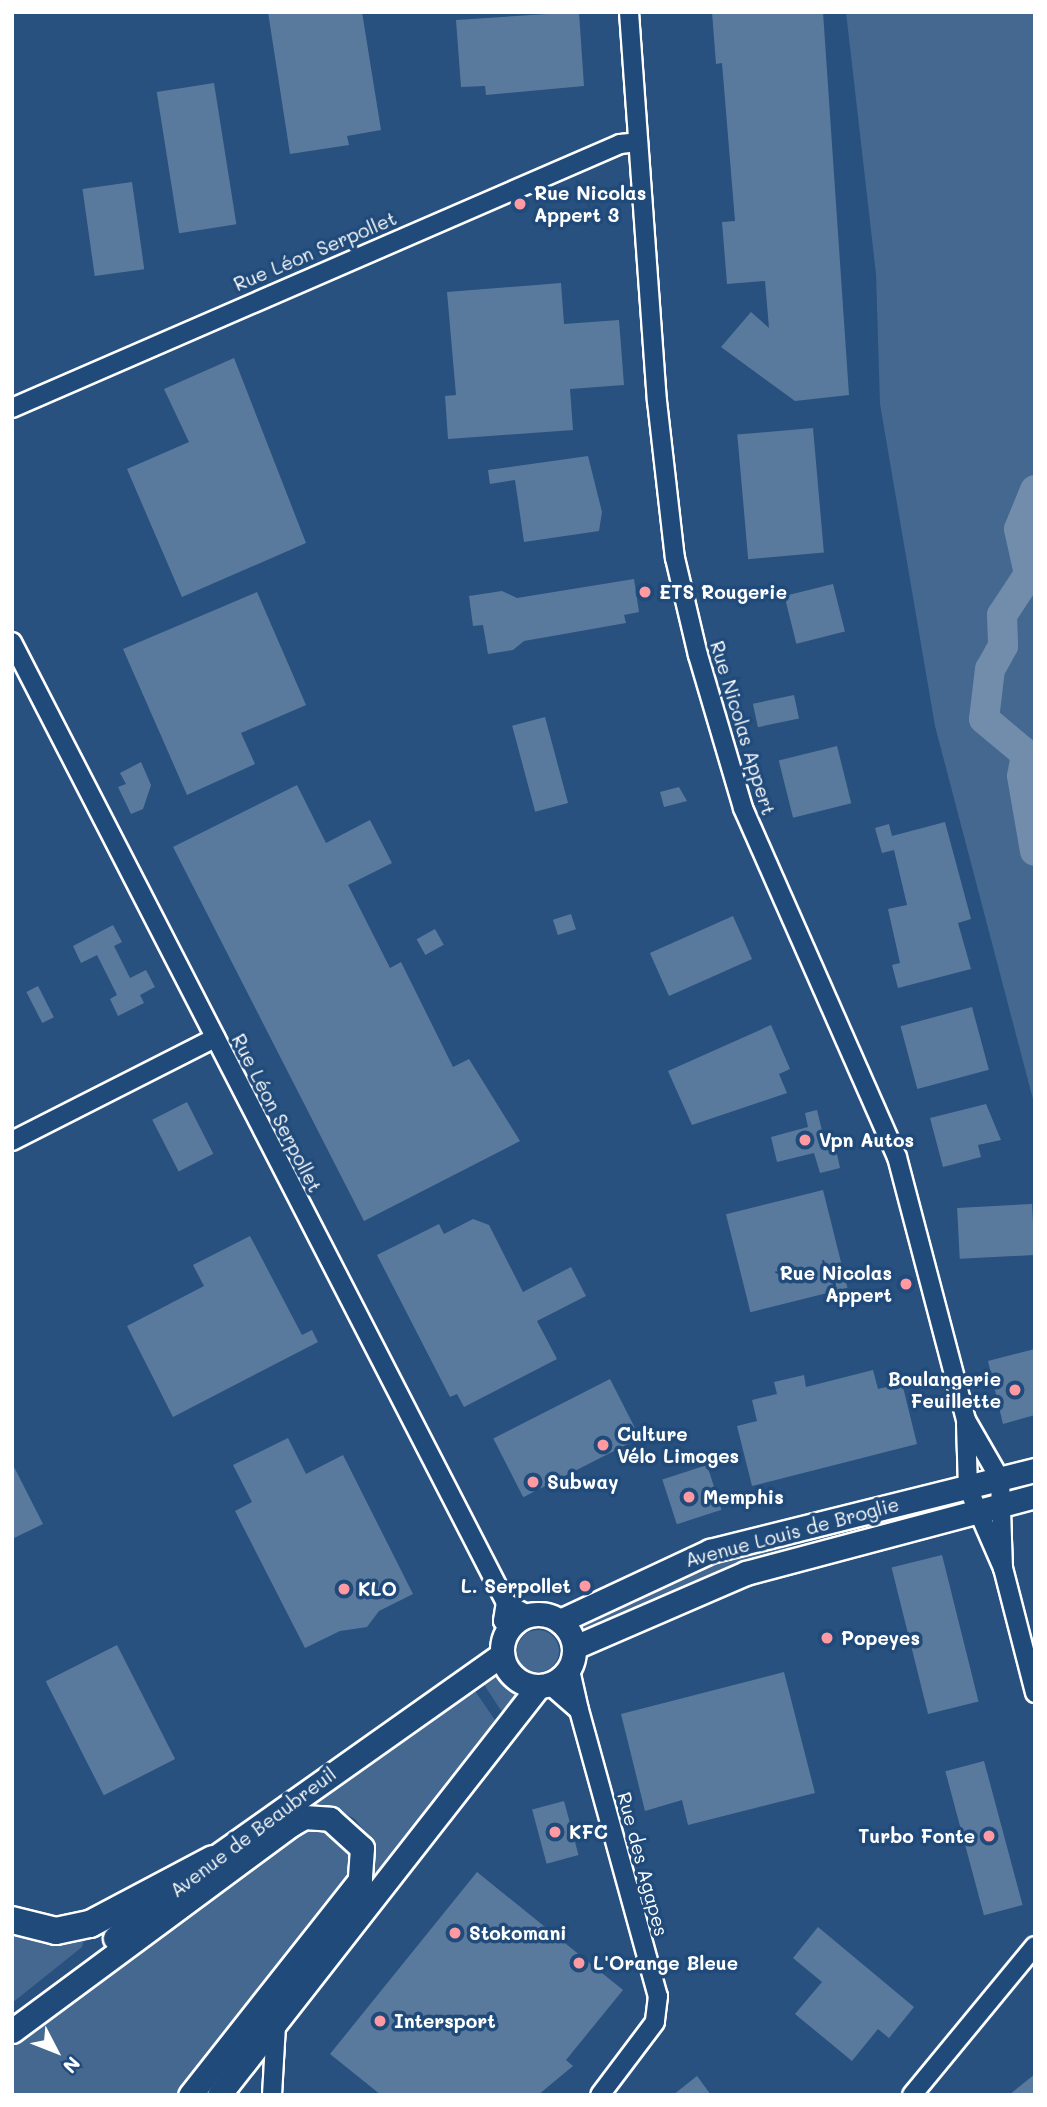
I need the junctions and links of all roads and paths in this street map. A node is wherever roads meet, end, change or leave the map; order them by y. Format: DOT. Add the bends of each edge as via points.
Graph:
graph roads {
  1 [pos="628,12"];
  2 [pos="638,142"];
  3 [pos="12,408"];
  4 [pos="12,642"];
  5 [pos="215,1038"];
  6 [pos="12,1141"];
  7 [pos="966,1420"];
  8 [pos="1035,1470"];
  9 [pos="1000,1479"];
  10 [pos="968,1488"];
  11 [pos="1035,1496"];
  12 [pos="1004,1503"];
  13 [pos="975,1511"];
  14 [pos="1003,1568"];
  15 [pos="560,1620"];
  16 [pos="519,1622"];
  17 [pos="575,1647"];
  18 [pos="502,1654"];
  19 [pos="570,1670"];
  20 [pos="544,1686"];
  21 [pos="1035,1693"];
  22 [pos="579,1710"];
  23 [pos="418,1842"];
  24 [pos="213,1859"];
  25 [pos="12,1920"];
  26 [pos="1035,1945"];
  27 [pos="12,2020"];
  28 [pos="276,2025"];
  29 [pos="12,2031"];
  30 [pos="190,2095"];
  31 [pos="219,2095"];
  32 [pos="272,2095"];
  33 [pos="600,2095"];
  34 [pos="912,2095"];
  1 -- 2 [label="street, Rue Nicolas Appert"];
  2 -- 3 [label="street, Rue Léon Serpollet" via="620,144"];
  2 -- 7 [label="street, Rue Nicolas Appert" via="657,401 675,558 698,655 743,808 897,1157"];
  4 -- 5 [label="street, Rue Léon Serpollet"];
  5 -- 6 [label="street"];
  5 -- 16 [label="street, Rue Léon Serpollet"];
  7 -- 9 [label="street, Rue Nicolas Appert"];
  7 -- 10 [label="street, Rue Nicolas Appert"];
  8 -- 9 [label="main road, Avenue Louis de Broglie"];
  9 -- 10 [label="main road, Avenue Louis de Broglie"];
  9 -- 12 [label="street"];
  10 -- 13 [label="street, Rue Nicolas Appert"];
  10 -- 15 [label="main road, Avenue Louis de Broglie" via="710,1551"];
  11 -- 12 [label="main road, Avenue Louis de Broglie"];
  12 -- 13 [label="main road, Avenue Louis de Broglie"];
  12 -- 14 [label="street"];
  13 -- 14 [label="street, Rue Nicolas Appert"];
  13 -- 17 [label="main road, Avenue Louis de Broglie" via="746,1573"];
  14 -- 21 [label="street"];
  15 -- 16 [label="main road"];
  15 -- 17 [label="main road"];
  16 -- 18 [label="main road"];
  17 -- 19 [label="main road"];
  18 -- 20 [label="main road" via="512,1676"];
  18 -- 24 [label="main road, Avenue de Beaubreuil"];
  19 -- 20 [label="main road"];
  19 -- 22 [label="street, Rue des Agapes"];
  20 -- 22 [label="street"];
  20 -- 23 [label="main road"];
  22 -- 33 [label="street, Rue des Agapes" via="658,1996 655,2022"];
  23 -- 28 [label="main road"];
  23 -- 30 [label="main road"];
  24 -- 25 [label="highway" via="90,1924 56,1931"];
  24 -- 27 [label="main road, Avenue de Beaubreuil"];
  26 -- 34 [label="street"];
  28 -- 31 [label="main road"];
  28 -- 32 [label="street"];
  29 -- 30 [label="main road" via="292,1824 304,1817 330,1819 362,1847 360,1880"];
}
